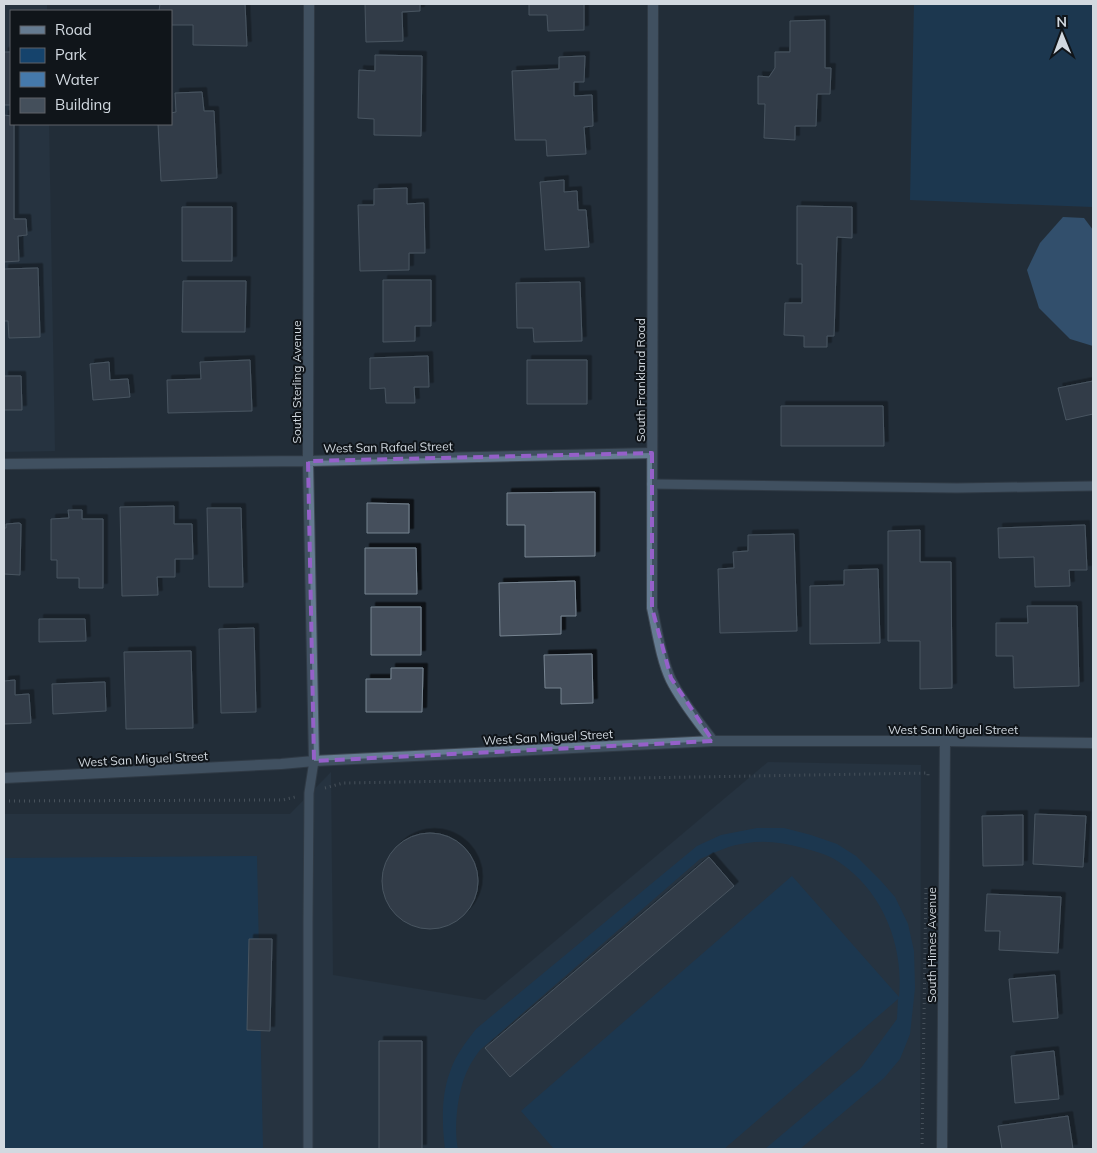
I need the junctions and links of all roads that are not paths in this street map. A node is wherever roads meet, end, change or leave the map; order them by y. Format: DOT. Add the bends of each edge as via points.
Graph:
graph roads {
  1 [pos="309,4"];
  2 [pos="654,4"];
  3 [pos="652,453"];
  4 [pos="308,461"];
  5 [pos="4,464"];
  6 [pos="652,484"];
  7 [pos="1093,486"];
  8 [pos="713,741"];
  9 [pos="945,741"];
  10 [pos="1093,743"];
  11 [pos="314,761"];
  12 [pos="4,778"];
  13 [pos="308,1149"];
  14 [pos="942,1149"];
  1 -- 4 [label="street, South Sterling Avenue"];
  2 -- 3 [label="street, South Frankland Road"];
  3 -- 4 [label="street, West San Rafael Street"];
  3 -- 6 [label="street, South Frankland Road"];
  4 -- 5 [label="street, West San Rafael Street"];
  4 -- 11 [label="street, South Sterling Avenue"];
  6 -- 7 [label="lane" via="957,488"];
  6 -- 8 [label="street, South Frankland Road" via="652,608 670,678"];
  8 -- 9 [label="street, West San Miguel Street"];
  8 -- 11 [label="street, West San Miguel Street"];
  9 -- 10 [label="street, West San Miguel Street"];
  9 -- 14 [label="street, South Himes Avenue"];
  11 -- 12 [label="street, West San Miguel Street"];
  11 -- 13 [label="lane" via="309,792"];
}
